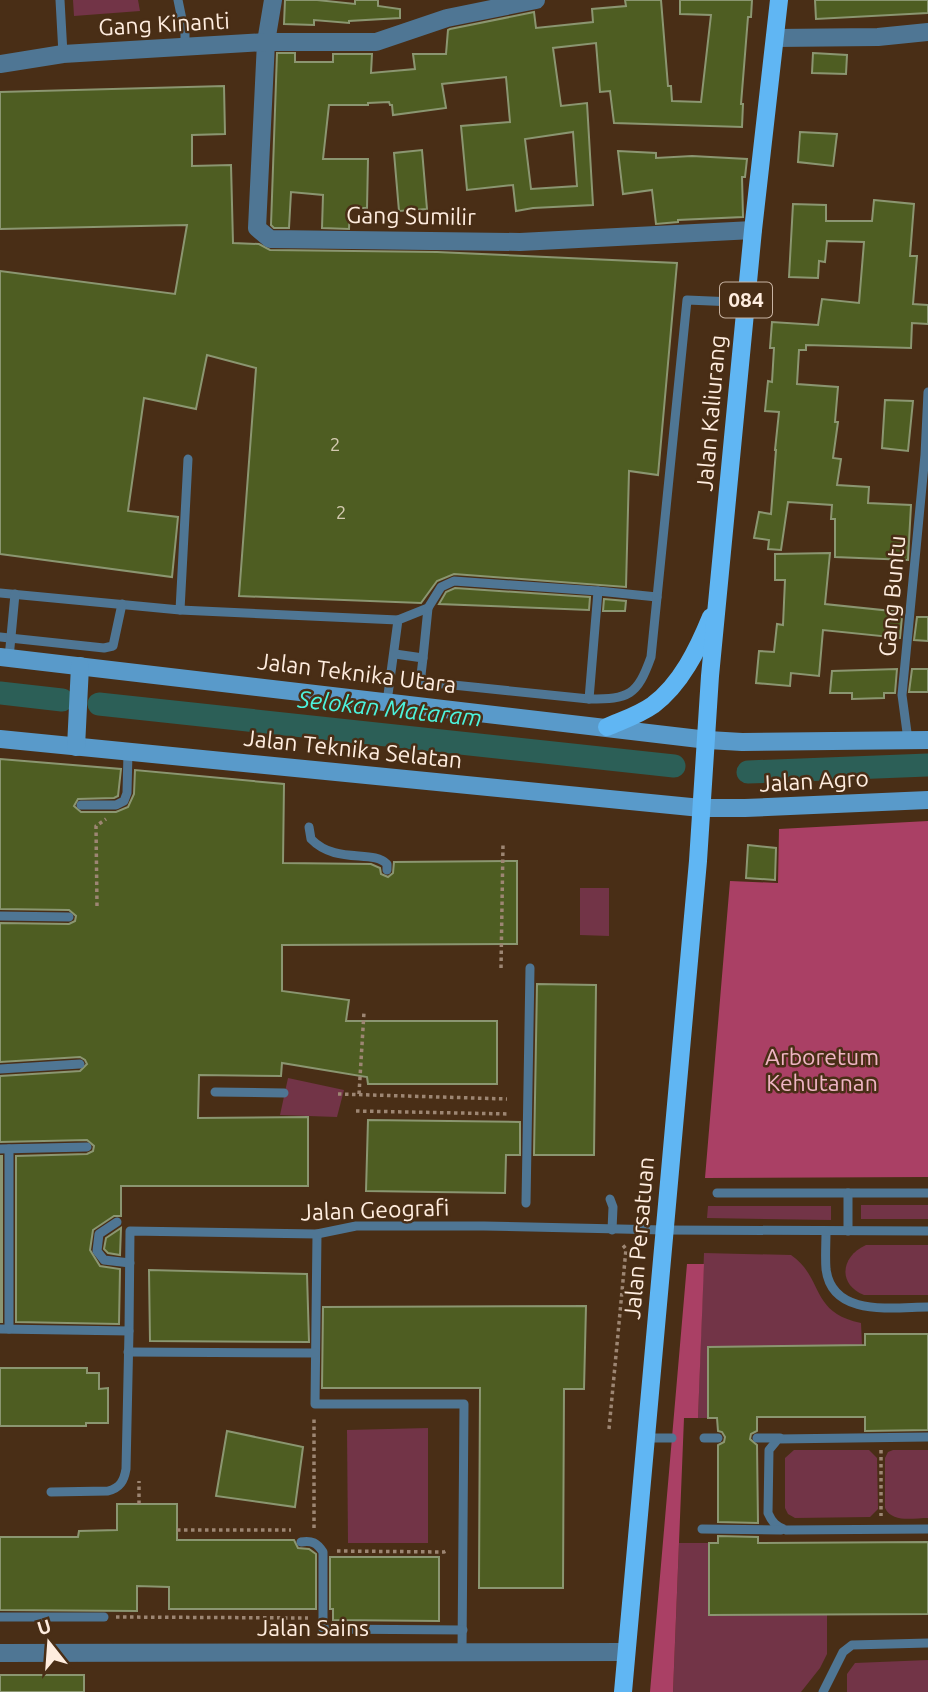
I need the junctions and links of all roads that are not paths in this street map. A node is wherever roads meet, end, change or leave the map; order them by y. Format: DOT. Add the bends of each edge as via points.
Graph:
graph roads {
  1 [pos="60,0"];
  2 [pos="178,0"];
  3 [pos="273,0"];
  4 [pos="537,0"];
  5 [pos="779,0"];
  6 [pos="928,32"];
  7 [pos="775,38"];
  8 [pos="266,42"];
  9 [pos="185,49"];
  10 [pos="64,54"];
  11 [pos="0,64"];
  12 [pos="753,230"];
  13 [pos="744,320"];
  14 [pos="928,392"];
  15 [pos="926,455"];
  16 [pos="188,458"];
  17 [pos="598,591"];
  18 [pos="0,593"];
  19 [pos="15,594"];
  20 [pos="657,597"];
  21 [pos="718,601"];
  22 [pos="122,604"];
  23 [pos="428,608"];
  24 [pos="180,610"];
  25 [pos="398,620"];
  26 [pos="0,637"];
  27 [pos="395,654"];
  28 [pos="5,657"];
  29 [pos="423,657"];
  30 [pos="80,666"];
  31 [pos="589,699"];
  32 [pos="387,702"];
  33 [pos="607,727"];
  34 [pos="0,739"];
  35 [pos="908,740"];
  36 [pos="928,740"];
  37 [pos="76,747"];
  38 [pos="706,748"];
  39 [pos="128,752"];
  40 [pos="702,788"];
  41 [pos="928,800"];
  42 [pos="81,805"];
  43 [pos="701,808"];
  44 [pos="309,827"];
  45 [pos="387,870"];
  46 [pos="0,916"];
  47 [pos="69,917"];
  48 [pos="530,968"];
  49 [pos="80,1064"];
  50 [pos="0,1069"];
  51 [pos="215,1092"];
  52 [pos="284,1093"];
  53 [pos="87,1147"];
  54 [pos="5,1149"];
  55 [pos="848,1193"];
  56 [pos="928,1193"];
  57 [pos="717,1194"];
  58 [pos="610,1199"];
  59 [pos="526,1203"];
  60 [pos="117,1222"];
  61 [pos="612,1230"];
  62 [pos="664,1230"];
  63 [pos="826,1231"];
  64 [pos="848,1231"];
  65 [pos="928,1231"];
  66 [pos="317,1234"];
  67 [pos="130,1263"];
  68 [pos="928,1307"];
  69 [pos="5,1329"];
  70 [pos="129,1331"];
  71 [pos="128,1352"];
  72 [pos="316,1353"];
  73 [pos="784,1437"];
  74 [pos="928,1437"];
  75 [pos="645,1438"];
  76 [pos="672,1438"];
  77 [pos="704,1438"];
  78 [pos="718,1438"];
  79 [pos="757,1438"];
  80 [pos="51,1492"];
  81 [pos="702,1529"];
  82 [pos="928,1529"];
  83 [pos="786,1530"];
  84 [pos="301,1542"];
  85 [pos="0,1617"];
  86 [pos="104,1617"];
  87 [pos="463,1630"];
  88 [pos="928,1643"];
  89 [pos="463,1652"];
  90 [pos="626,1652"];
  91 [pos="0,1653"];
  92 [pos="623,1692"];
  93 [pos="823,1692"];
  1 -- 10 [label="lane"];
  2 -- 9 [label="lane"];
  3 -- 8 [label="street"];
  4 -- 8 [label="street, Gang Kinanti" via="447,18 376,42"];
  5 -- 7 [label="main road, Jalan Kaliurang / 084"];
  6 -- 7 [label="street"];
  7 -- 12 [label="main road, Jalan Kaliurang / 084"];
  8 -- 9 [label="street, Gang Kinanti"];
  8 -- 12 [label="street, Gang Sumilir" via="257,228 270,239 520,242"];
  9 -- 10 [label="street, Gang Kinanti"];
  10 -- 11 [label="street, Gang Kinanti"];
  12 -- 13 [label="main road, Jalan Kaliurang / 084"];
  13 -- 20 [label="lane" via="734,302 687,300"];
  13 -- 21 [label="main road, Jalan Kaliurang / 084"];
  14 -- 15 [label="lane, Gang Buntu"];
  15 -- 35 [label="lane, Gang Buntu" via="902,695"];
  16 -- 24 [label="lane"];
  17 -- 20 [label="lane"];
  17 -- 23 [label="lane" via="454,581 441,587"];
  17 -- 31 [label="lane"];
  18 -- 19 [label="lane"];
  19 -- 22 [label="lane"];
  19 -- 28 [label="lane"];
  20 -- 31 [label="lane" via="651,657 643,679 631,693 615,699"];
  21 -- 33 [label="main road" via="692,657 664,695 640,713"];
  21 -- 38 [label="main road, Jalan Kaliurang"];
  22 -- 24 [label="lane"];
  22 -- 26 [label="lane" via="113,646"];
  23 -- 25 [label="lane"];
  23 -- 29 [label="lane"];
  24 -- 25 [label="lane"];
  25 -- 27 [label="lane"];
  27 -- 29 [label="lane"];
  27 -- 32 [label="lane"];
  28 -- 30 [label="main road, Jalan Teknika Utara"];
  29 -- 31 [label="lane" via="424,682"];
  30 -- 32 [label="main road, Jalan Teknika Utara"];
  30 -- 37 [label="main road"];
  32 -- 33 [label="main road, Jalan Teknika Utara"];
  33 -- 38 [label="main road, Jalan Teknika Utara"];
  34 -- 37 [label="main road, Jalan Teknika Selatan"];
  35 -- 36 [label="main road, Jalan Agro"];
  35 -- 38 [label="main road, Jalan Agro" via="742,742"];
  37 -- 39 [label="main road, Jalan Teknika Selatan"];
  38 -- 40 [label="main road, Jalan Kaliurang"];
  39 -- 42 [label="lane" via="126,797 116,805"];
  39 -- 43 [label="main road, Jalan Teknika Selatan"];
  40 -- 43 [label="main road, Jalan Persatuan"];
  41 -- 43 [label="main road, Jalan Agro"];
  43 -- 62 [label="main road, Jalan Persatuan"];
  44 -- 45 [label="lane" via="311,839 327,851 377,857 387,864"];
  46 -- 47 [label="lane"];
  48 -- 59 [label="lane"];
  49 -- 50 [label="lane"];
  51 -- 52 [label="lane"];
  53 -- 54 [label="lane"];
  54 -- 69 [label="lane"];
  55 -- 56 [label="lane"];
  55 -- 57 [label="lane"];
  55 -- 64 [label="lane"];
  58 -- 61 [label="lane"];
  60 -- 67 [label="lane" via="99,1234 97,1251 104,1260"];
  61 -- 62 [label="lane, Jalan Geografi"];
  61 -- 66 [label="lane, Jalan Geografi" via="356,1226"];
  62 -- 63 [label="lane, Jalan Geografi"];
  62 -- 75 [label="main road, Jalan Persatuan"];
  63 -- 64 [label="lane, Jalan Geografi"];
  63 -- 68 [label="lane" via="826,1270 842,1298 864,1307"];
  64 -- 65 [label="lane, Jalan Geografi"];
  66 -- 67 [label="lane, Jalan Geografi" via="130,1231"];
  66 -- 72 [label="lane"];
  67 -- 70 [label="lane"];
  69 -- 70 [label="lane"];
  70 -- 71 [label="lane"];
  71 -- 72 [label="lane"];
  71 -- 80 [label="lane" via="123,1480 108,1491"];
  72 -- 87 [label="lane" via="314,1404 464,1404"];
  73 -- 74 [label="lane"];
  73 -- 79 [label="lane"];
  73 -- 83 [label="lane" via="769,1450 768,1513"];
  75 -- 76 [label="lane"];
  75 -- 90 [label="main road, Jalan Persatuan"];
  77 -- 78 [label="lane"];
  81 -- 83 [label="lane"];
  82 -- 83 [label="lane"];
  84 -- 87 [label="lane" via="315,1543 323,1552 323,1629"];
  85 -- 86 [label="lane"];
  87 -- 89 [label="lane"];
  88 -- 93 [label="lane" via="852,1645"];
  89 -- 90 [label="street, Jalan Sains"];
  89 -- 91 [label="street, Jalan Sains"];
  90 -- 92 [label="main road, Jalan Persatuan"];
}
